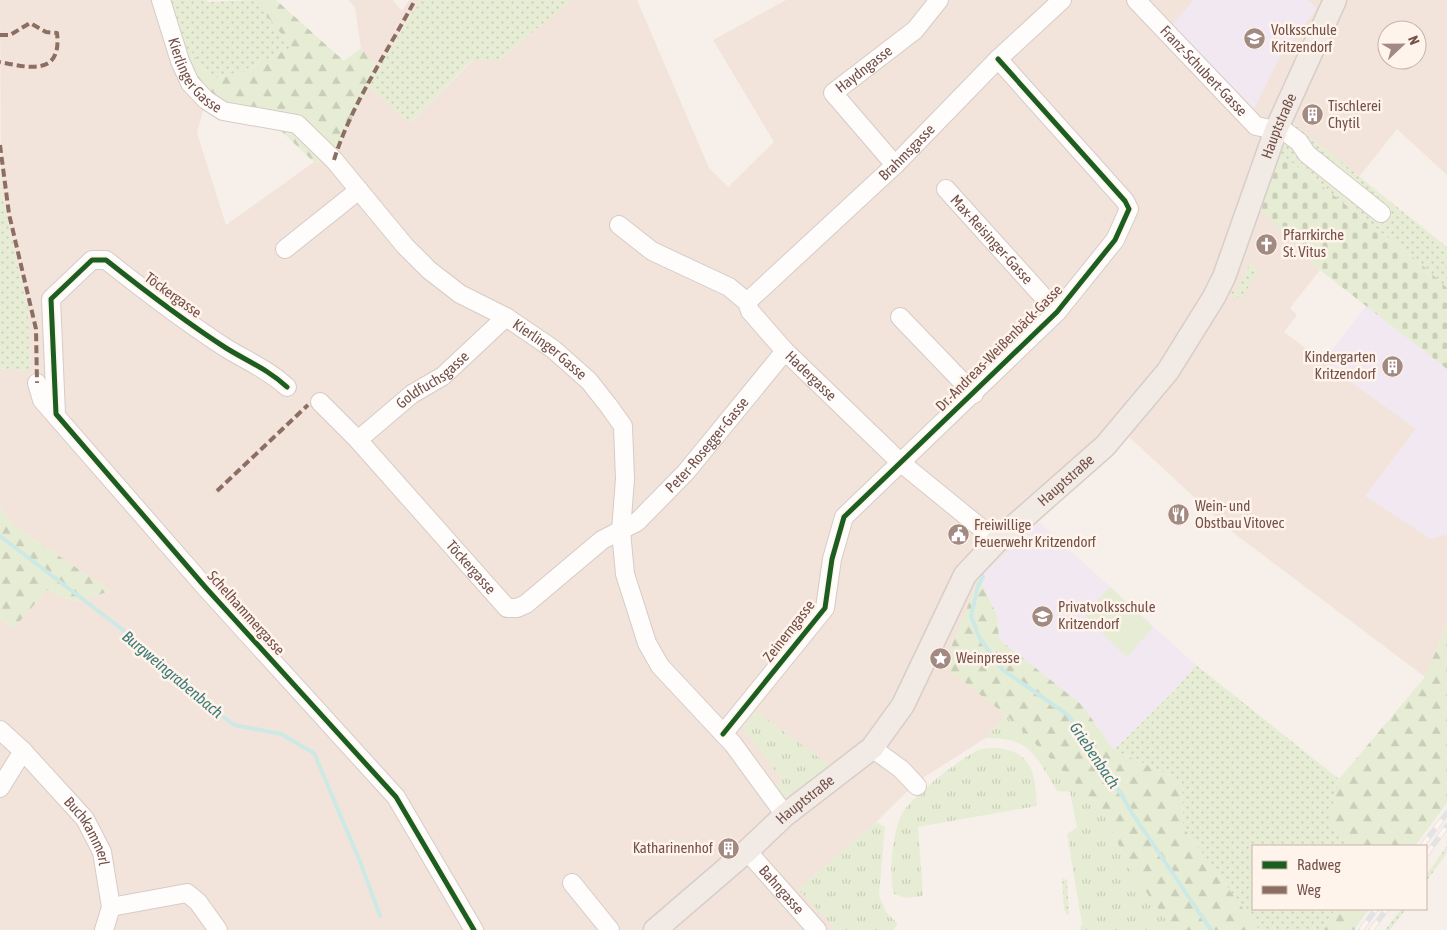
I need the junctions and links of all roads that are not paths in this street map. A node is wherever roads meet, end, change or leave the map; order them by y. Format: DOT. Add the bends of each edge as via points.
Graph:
graph roads {
  1 [pos="161,0"];
  2 [pos="939,0"];
  3 [pos="1062,0"];
  4 [pos="1136,0"];
  5 [pos="1331,2"];
  6 [pos="998,60"];
  7 [pos="1276,130"];
  8 [pos="895,165"];
  9 [pos="946,189"];
  10 [pos="359,190"];
  11 [pos="1382,213"];
  12 [pos="619,225"];
  13 [pos="286,249"];
  14 [pos="747,302"];
  15 [pos="1057,312"];
  16 [pos="506,317"];
  17 [pos="900,317"];
  18 [pos="785,351"];
  19 [pos="36,383"];
  20 [pos="287,387"];
  21 [pos="974,394"];
  22 [pos="320,402"];
  23 [pos="56,414"];
  24 [pos="358,440"];
  25 [pos="900,462"];
  26 [pos="621,531"];
  27 [pos="997,541"];
  28 [pos="0,730"];
  29 [pos="723,734"];
  30 [pos="872,748"];
  31 [pos="22,751"];
  32 [pos="917,786"];
  33 [pos="0,788"];
  34 [pos="785,815"];
  35 [pos="748,851"];
  36 [pos="572,883"];
  37 [pos="111,907"];
  38 [pos="104,930"];
  39 [pos="218,930"];
  40 [pos="474,930"];
  41 [pos="610,930"];
  42 [pos="656,930"];
  43 [pos="817,930"];
  1 -- 10 [label="street, Kierlinger Gasse" via="183,68 190,83 206,100 223,111 297,124"];
  2 -- 8 [label="street, Haydngasse" via="915,30 833,93"];
  3 -- 6 [label="street, Brahmsgasse"];
  4 -- 7 [label="street, Franz-Schubert-Gasse" via="1256,126"];
  5 -- 7 [label="main road, Hauptstraße"];
  6 -- 8 [label="street, Brahmsgasse"];
  6 -- 15 [label="street, Dr.-Andreas-Weißenbäck-Gasse" via="1129,208 1115,240"];
  7 -- 11 [label="street, Franz-Schubert-Gasse" via="1286,132 1299,142 1306,154"];
  7 -- 27 [label="main road, Hauptstraße" via="1224,277 1168,371 1105,446"];
  8 -- 14 [label="street, Brahmsgasse"];
  9 -- 15 [label="street, Max-Reisinger-Gasse"];
  10 -- 13 [label="street"];
  10 -- 16 [label="street, Kierlinger Gasse" via="429,270 460,294"];
  12 -- 14 [label="street, Hadergasse" via="652,251 729,287"];
  14 -- 18 [label="street, Hadergasse" via="750,311"];
  15 -- 21 [label="street, Dr.-Andreas-Weißenbäck-Gasse"];
  16 -- 24 [label="street, Goldfuchsgasse" via="443,376 412,394"];
  16 -- 26 [label="street, Kierlinger Gasse" via="553,349 589,381 622,426 625,479"];
  17 -- 21 [label="street"];
  18 -- 25 [label="street, Hadergasse"];
  18 -- 26 [label="street, Peter-Rosegger-Gasse" via="686,472 637,522"];
  19 -- 23 [label="street, Schelhammergasse" via="42,400"];
  20 -- 23 [label="street, Töckergasse" via="274,375 227,349 153,298 106,260 92,260 51,299"];
  21 -- 25 [label="street, Dr.-Andreas-Weißenbäck-Gasse"];
  22 -- 24 [label="street, Töckergasse"];
  23 -- 40 [label="street, Schelhammergasse" via="206,588 396,797"];
  24 -- 26 [label="street, Töckergasse" via="507,608 526,604 602,540"];
  25 -- 27 [label="street, Hadergasse"];
  25 -- 29 [label="street, Zeinerngasse" via="844,517 832,558 825,608"];
  26 -- 29 [label="street, Kierlinger Gasse" via="625,574 647,643 660,666"];
  27 -- 30 [label="main road, Hauptstraße" via="965,575 903,705"];
  28 -- 31 [label="street, Buchkammerl"];
  29 -- 34 [label="street, Kierlinger Gasse"];
  30 -- 32 [label="street" via="901,769"];
  30 -- 34 [label="main road, Hauptstraße"];
  31 -- 33 [label="street"];
  31 -- 37 [label="street, Buchkammerl" via="85,820 102,852"];
  34 -- 35 [label="main road, Hauptstraße"];
  35 -- 42 [label="main road, Hauptstraße"];
  35 -- 43 [label="street, Bahngasse"];
  36 -- 41 [label="street"];
  37 -- 38 [label="street, Buchkammerl"];
  37 -- 39 [label="street" via="187,893 198,902"];
}
